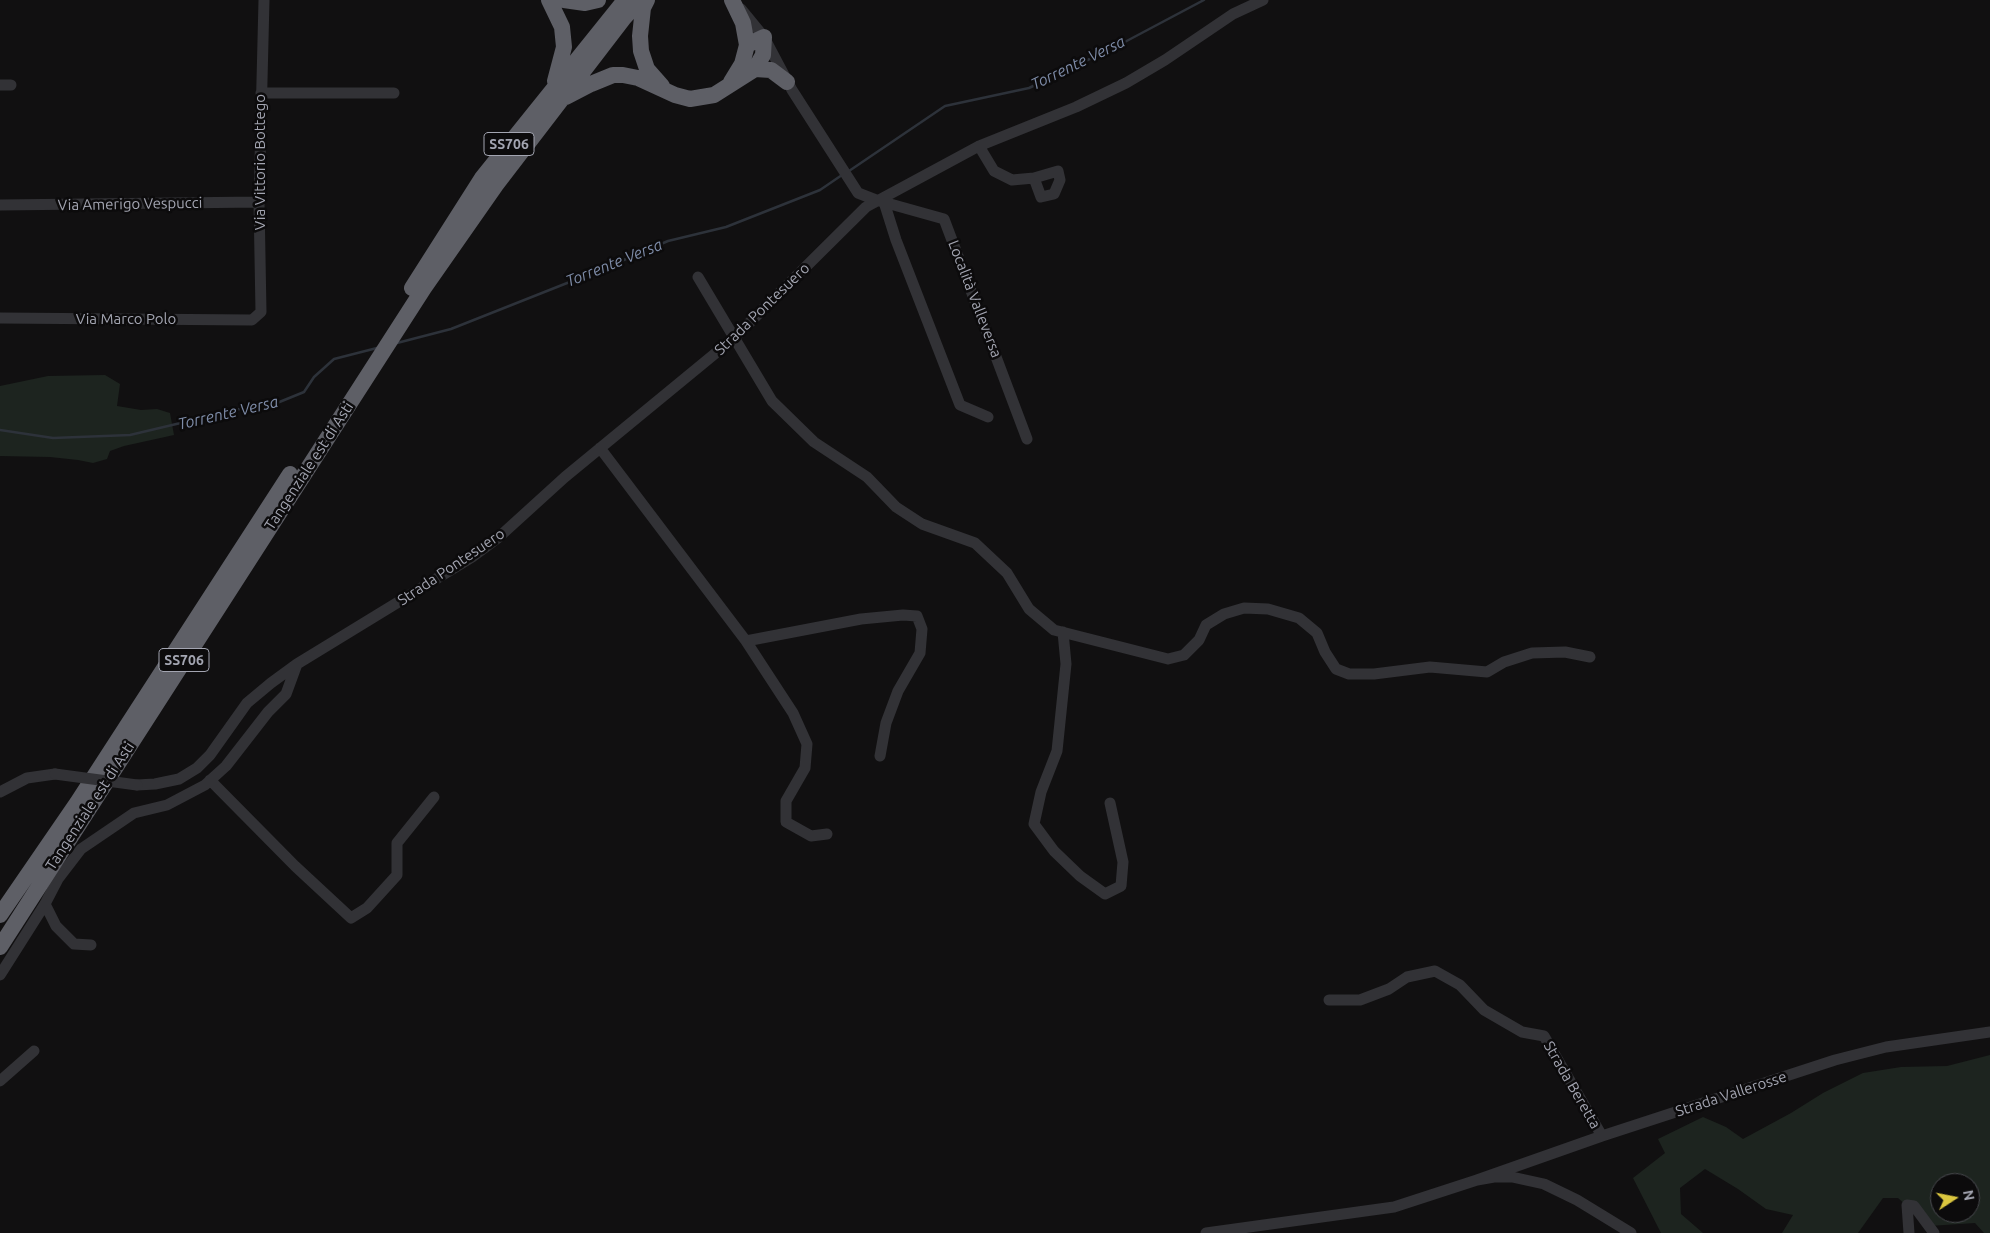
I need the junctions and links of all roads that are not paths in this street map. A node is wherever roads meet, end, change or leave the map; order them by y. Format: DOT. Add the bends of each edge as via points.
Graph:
graph roads {
  1 [pos="264,0"];
  2 [pos="549,0"];
  3 [pos="564,0"];
  4 [pos="598,0"];
  5 [pos="625,0"];
  6 [pos="640,0"];
  7 [pos="647,0"];
  8 [pos="733,0"];
  9 [pos="1263,0"];
  10 [pos="764,37"];
  11 [pos="747,45"];
  12 [pos="755,69"];
  13 [pos="787,82"];
  14 [pos="729,86"];
  15 [pos="666,90"];
  16 [pos="261,93"];
  17 [pos="394,93"];
  18 [pos="557,95"];
  19 [pos="980,146"];
  20 [pos="1034,178"];
  21 [pos="880,201"];
  22 [pos="259,202"];
  23 [pos="0,205"];
  24 [pos="698,278"];
  25 [pos="0,318"];
  26 [pos="252,320"];
  27 [pos="734,338"];
  28 [pos="361,375"];
  29 [pos="988,417"];
  30 [pos="1027,439"];
  31 [pos="600,448"];
  32 [pos="1063,632"];
  33 [pos="746,640"];
  34 [pos="1590,657"];
  35 [pos="297,664"];
  36 [pos="880,756"];
  37 [pos="210,780"];
  38 [pos="0,792"];
  39 [pos="434,797"];
  40 [pos="1110,803"];
  41 [pos="826,834"];
  42 [pos="45,904"];
  43 [pos="0,915"];
  44 [pos="91,945"];
  45 [pos="0,947"];
  46 [pos="0,975"];
  47 [pos="1329,1000"];
  48 [pos="1990,1032"];
  49 [pos="34,1051"];
  50 [pos="0,1080"];
  51 [pos="1602,1136"];
  52 [pos="1477,1180"];
  53 [pos="1206,1233"];
  54 [pos="1631,1233"];
  55 [pos="1909,1233"];
  56 [pos="1934,1233"];
  1 -- 16 [label="street, Via Vittorio Bottego"];
  2 -- 18 [label="highway" via="562,27 564,47"];
  3 -- 4 [label="highway"];
  5 -- 18 [label="highway, Tangenziale est di Asti / SS706"];
  6 -- 18 [label="highway, Tangenziale est di Asti / SS706"];
  7 -- 15 [label="highway" via="643,8 641,51 647,69"];
  8 -- 10 [label="street"];
  8 -- 11 [label="highway" via="743,23"];
  9 -- 19 [label="street, Strada Pontesuero" via="1233,14 1126,83"];
  10 -- 11 [label="highway"];
  10 -- 12 [label="highway" via="763,55"];
  10 -- 13 [label="street"];
  11 -- 14 [label="highway" via="742,64"];
  12 -- 13 [label="highway" via="771,70"];
  12 -- 14 [label="highway"];
  13 -- 21 [label="street" via="858,193"];
  14 -- 15 [label="highway" via="714,95 695,99 683,98"];
  15 -- 18 [label="highway" via="630,76 614,75"];
  16 -- 17 [label="street"];
  16 -- 22 [label="street, Via Vittorio Bottego"];
  18 -- 28 [label="highway, Tangenziale est di Asti / SS706"];
  18 -- 28 [label="highway, Tangenziale est di Asti / SS706" via="482,178"];
  19 -- 20 [label="street" via="994,171 1012,180"];
  19 -- 21 [label="street, Strada Pontesuero"];
  21 -- 27 [label="street, Strada Pontesuero" via="866,207"];
  21 -- 29 [label="street" via="960,405"];
  21 -- 30 [label="street, Località Valleversa" via="944,219"];
  22 -- 23 [label="street, Via Amerigo Vespucci"];
  22 -- 26 [label="street, Via Vittorio Bottego" via="261,312"];
  24 -- 27 [label="street"];
  25 -- 26 [label="street, Via Marco Polo"];
  27 -- 31 [label="street, Strada Pontesuero"];
  27 -- 32 [label="street" via="772,401 814,442 867,477 896,507 922,524 974,543 1007,573 1029,609 1054,630"];
  28 -- 43 [label="highway, Tangenziale est di Asti / SS706"];
  28 -- 45 [label="highway, Tangenziale est di Asti / SS706"];
  31 -- 33 [label="street"];
  31 -- 35 [label="street, Strada Pontesuero" via="472,557"];
  32 -- 34 [label="street" via="1168,659 1184,655 1199,640 1206,625 1224,614 1244,608 1268,609 1299,618 1317,633 1336,669 1348,674 1430,668 1487,672 1504,662 1532,653 1565,652"];
  32 -- 40 [label="street" via="1066,664 1058,751 1041,792 1034,824 1054,851 1105,894 1121,886 1123,862"];
  33 -- 36 [label="street" via="861,619 917,616 922,629 920,653 898,691 886,723"];
  33 -- 41 [label="street" via="793,713 807,744 805,768 786,801 786,822 810,836"];
  35 -- 37 [label="street" via="286,694 226,766"];
  35 -- 38 [label="street, Strada Pontesuero, bridge" via="247,703 210,755 197,768 178,779 137,785 54,774 27,778"];
  37 -- 39 [label="street" via="351,918 367,908 397,875 397,843"];
  37 -- 42 [label="street" via="167,805 134,813 81,849 58,879"];
  42 -- 44 [label="street" via="56,926 74,944"];
  42 -- 46 [label="street"];
  47 -- 51 [label="street, Strada Beretta" via="1360,1000 1389,989 1407,977 1435,971 1460,985 1484,1010 1522,1032 1544,1036"];
  48 -- 51 [label="street, Strada Vallerosse" via="1886,1047 1835,1060"];
  49 -- 50 [label="street"];
  51 -- 52 [label="street, Strada Vallerosse"];
  52 -- 53 [label="street" via="1394,1207"];
  52 -- 54 [label="street" via="1502,1177 1544,1184"];
  55 -- 56 [label="street" via="1907,1205 1914,1206"];
}
